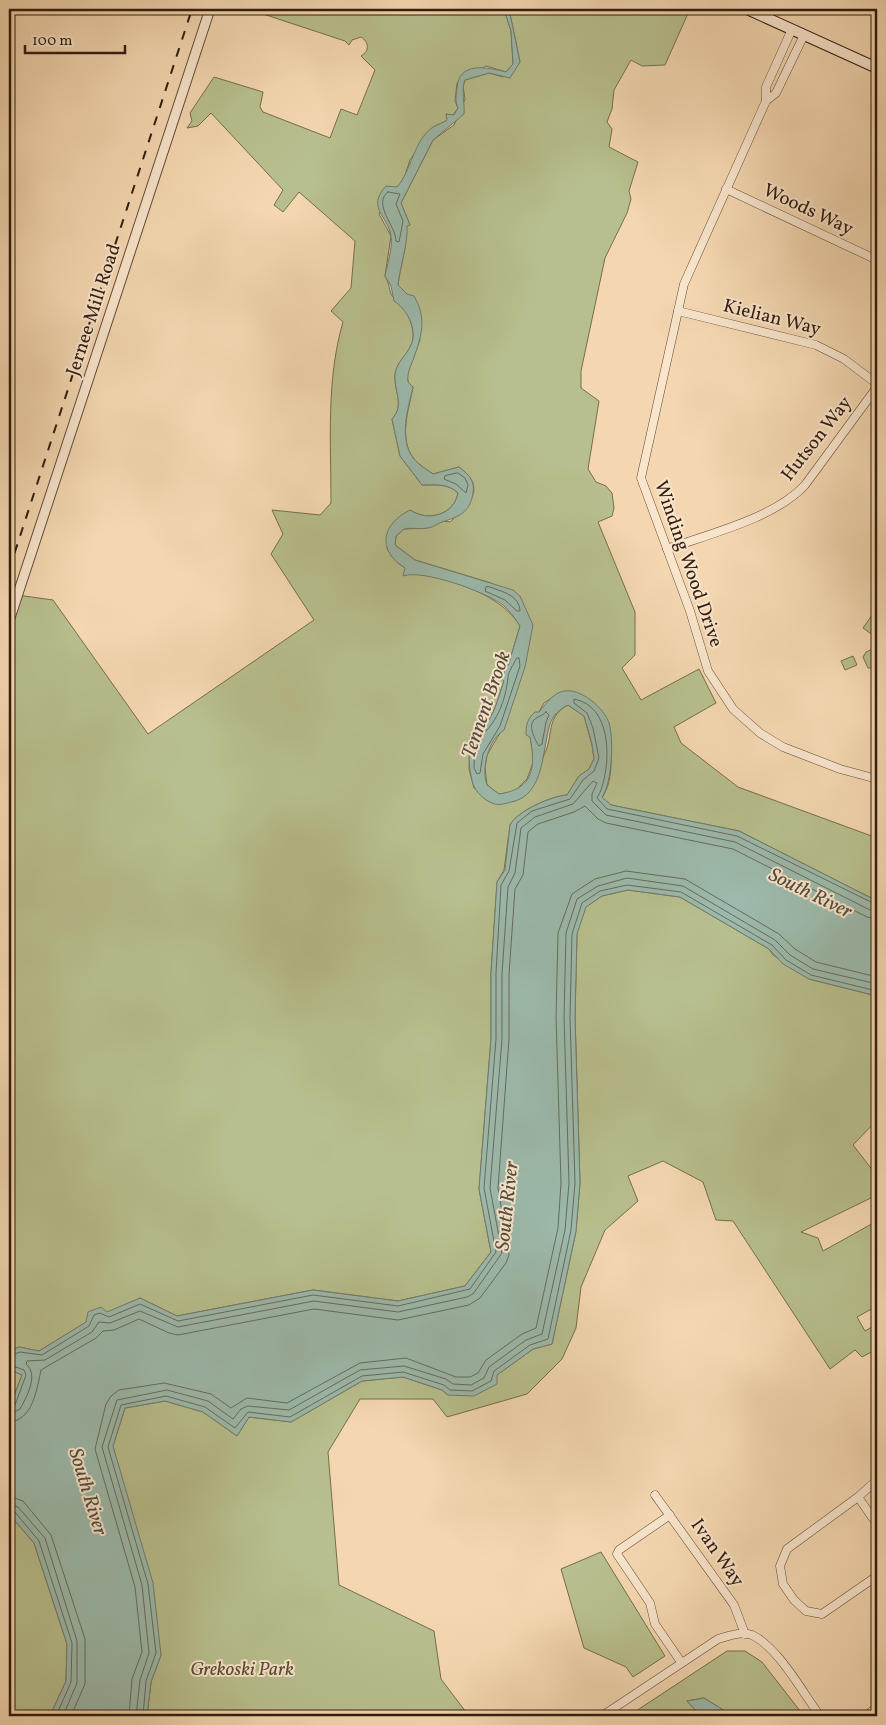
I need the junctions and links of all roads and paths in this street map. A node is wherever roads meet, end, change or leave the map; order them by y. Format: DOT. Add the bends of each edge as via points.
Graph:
graph roads {
  1 [pos="210,9"];
  2 [pos="747,9"];
  3 [pos="792,30"];
  4 [pos="804,35"];
  5 [pos="877,68"];
  6 [pos="766,102"];
  7 [pos="726,189"];
  8 [pos="877,260"];
  9 [pos="678,311"];
  10 [pos="877,386"];
  11 [pos="667,549"];
  12 [pos="9,621"];
  13 [pos="877,779"];
  14 [pos="877,1480"];
  15 [pos="655,1495"];
  16 [pos="858,1496"];
  17 [pos="670,1515"];
  18 [pos="877,1524"];
  19 [pos="877,1576"];
  20 [pos="745,1634"];
  21 [pos="681,1662"];
  22 [pos="877,1707"];
  23 [pos="602,1716"];
  24 [pos="820,1716"];
  25 [pos="866,1716"];
  1 -- 12 [label="street, Jernee Mill Road"];
  2 -- 3 [label="main road"];
  3 -- 4 [label="main road"];
  3 -- 6 [label="street, Winding Wood Drive" via="766,87"];
  4 -- 5 [label="main road"];
  4 -- 6 [label="street, Winding Wood Drive" via="776,93"];
  6 -- 7 [label="street, Winding Wood Drive"];
  7 -- 8 [label="street, Woods Way"];
  7 -- 9 [label="street, Winding Wood Drive" via="689,270"];
  9 -- 10 [label="street, Kielian Way" via="816,345 844,358"];
  9 -- 11 [label="street, Winding Wood Drive" via="641,478"];
  10 -- 11 [label="street, Hutson Way" via="810,478 790,499 763,514"];
  11 -- 13 [label="street, Winding Wood Drive" via="708,671 734,709 760,733 782,747"];
  14 -- 16 [label="street"];
  15 -- 17 [label="street, Ivan Way"];
  16 -- 18 [label="street"];
  16 -- 19 [label="street" via="787,1549 780,1566 783,1584 806,1611 822,1614"];
  17 -- 20 [label="street, Ivan Way" via="734,1605"];
  17 -- 21 [label="street" via="618,1550 617,1554 650,1603 655,1624"];
  20 -- 21 [label="street" via="718,1638"];
  20 -- 24 [label="street" via="765,1644 776,1656"];
  21 -- 23 [label="street"];
  22 -- 25 [label="street"];
}
